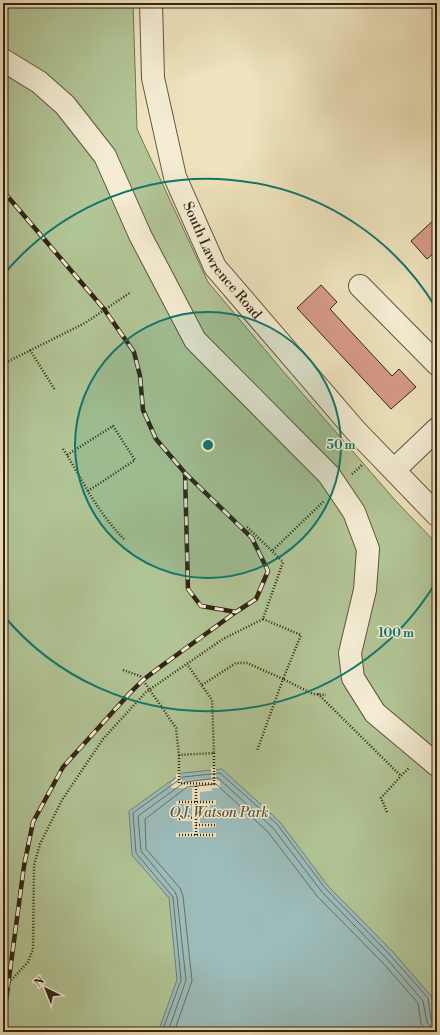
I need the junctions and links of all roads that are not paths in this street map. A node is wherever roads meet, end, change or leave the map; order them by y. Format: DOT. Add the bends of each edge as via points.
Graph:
graph roads {
  1 [pos="151,3"];
  2 [pos="3,60"];
  3 [pos="360,286"];
  4 [pos="437,364"];
  5 [pos="437,429"];
  6 [pos="394,470"];
  7 [pos="437,515"];
  8 [pos="431,760"];
  1 -- 6 [label="street, South Lawrence Road" via="153,78 175,177 215,267 355,430"];
  2 -- 8 [label="street" via="39,82 65,105 101,150 140,235 195,340 329,475 354,512 368,549 365,590 350,653 353,678 375,713"];
  3 -- 4 [label="street"];
  5 -- 6 [label="street"];
  6 -- 7 [label="street, South Lawrence Road"];
}
